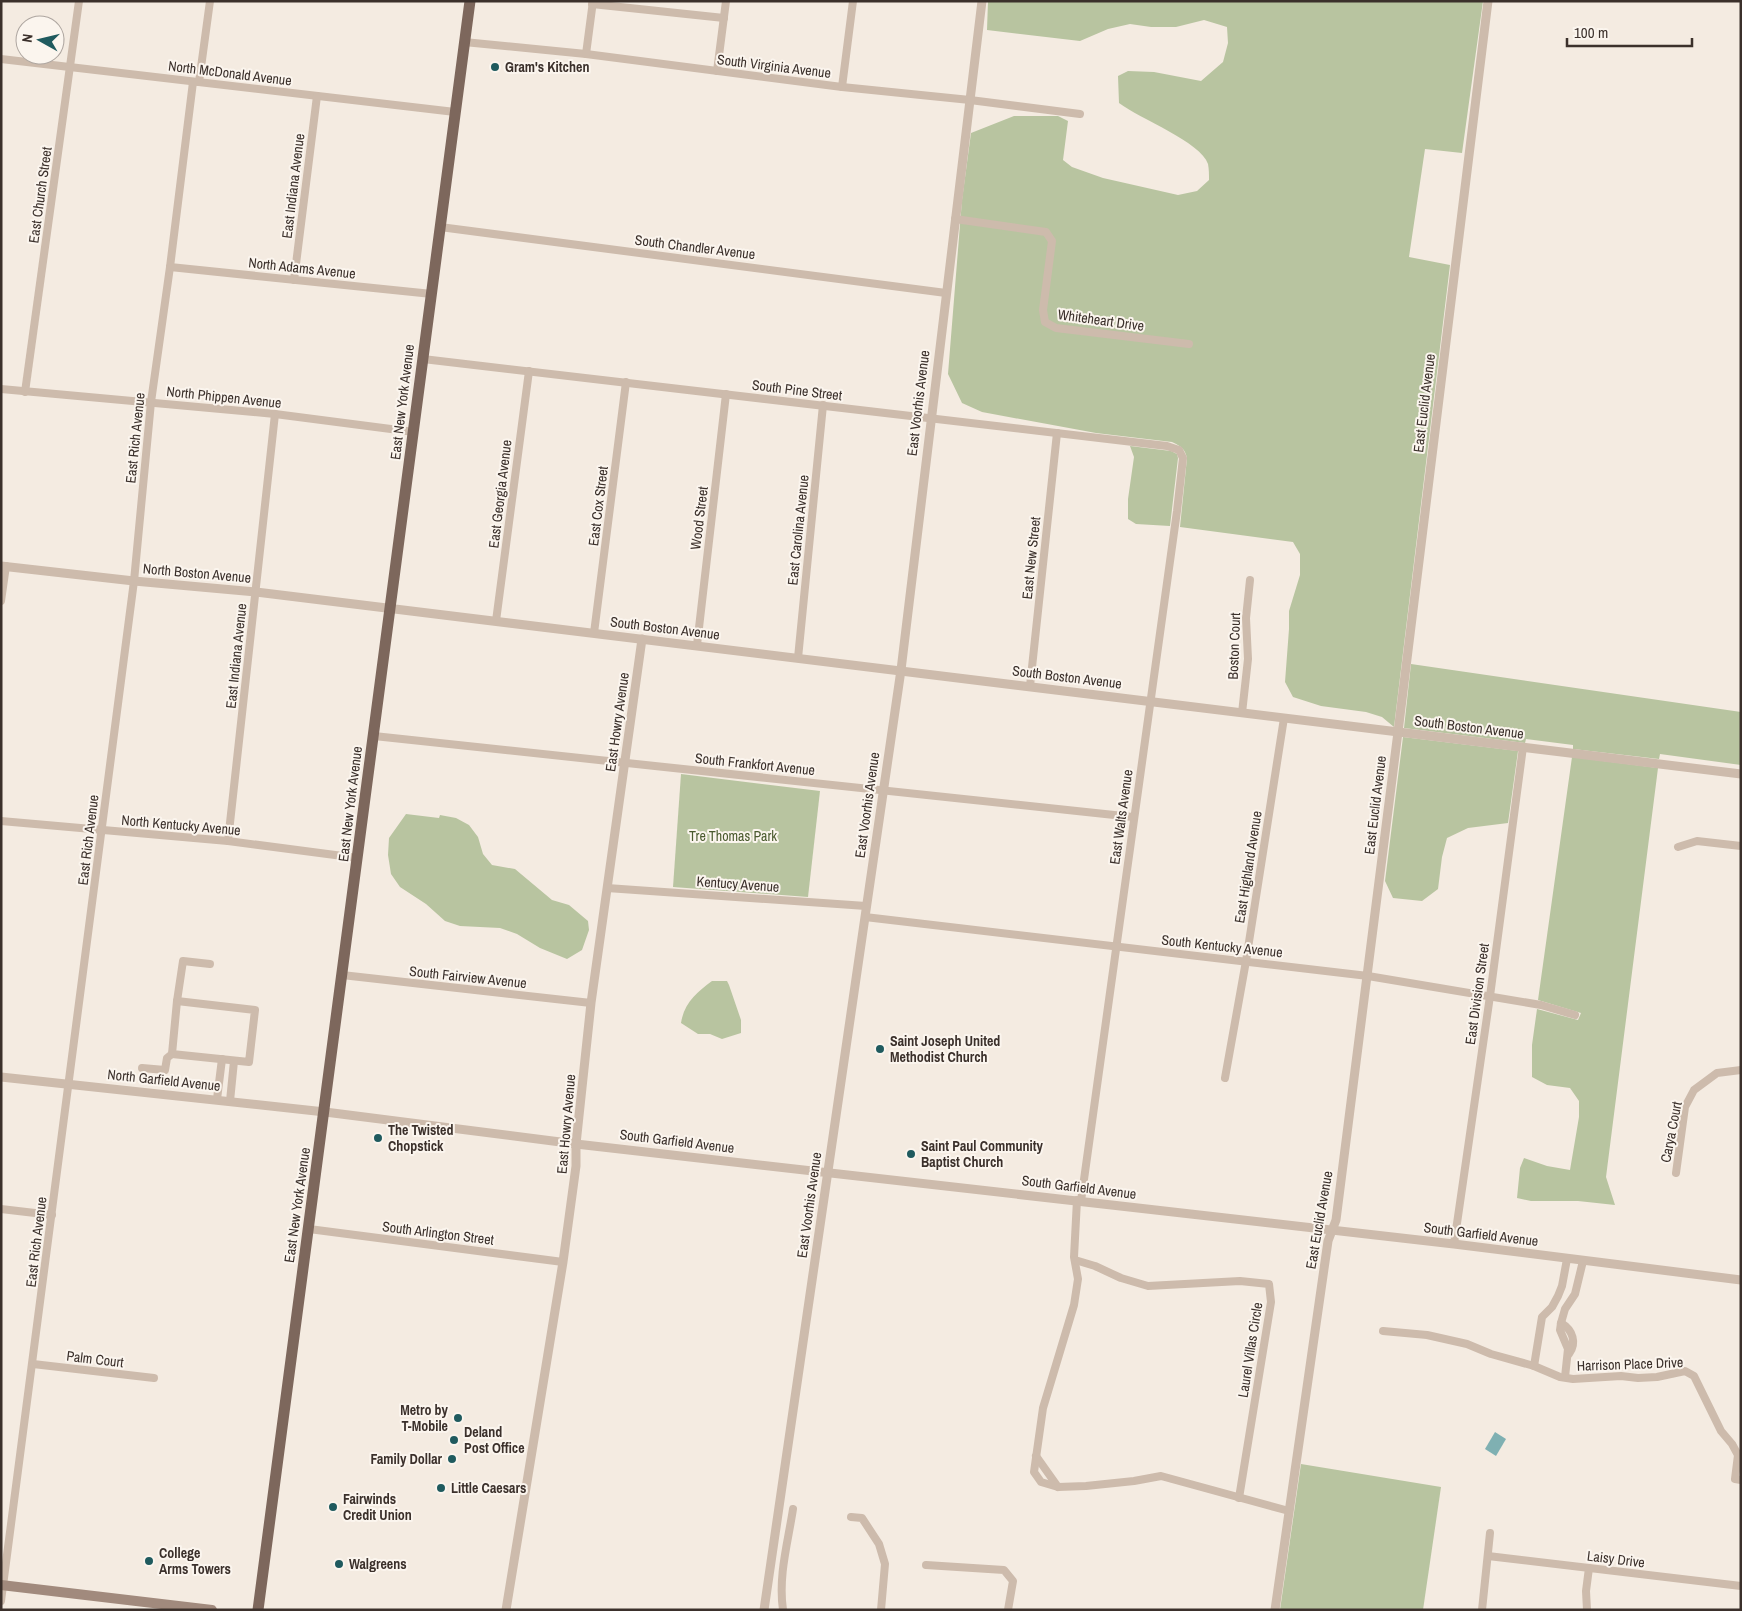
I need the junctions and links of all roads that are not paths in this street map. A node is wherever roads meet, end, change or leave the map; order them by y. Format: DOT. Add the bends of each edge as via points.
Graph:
graph roads {
  1 [pos="79,1"];
  2 [pos="210,1"];
  3 [pos="470,1"];
  4 [pos="726,1"];
  5 [pos="853,1"];
  6 [pos="982,1"];
  7 [pos="1488,1"];
  8 [pos="593,3"];
  9 [pos="724,18"];
  10 [pos="464,42"];
  11 [pos="586,54"];
  12 [pos="1,59"];
  13 [pos="70,67"];
  14 [pos="716,71"];
  15 [pos="196,82"];
  16 [pos="842,88"];
  17 [pos="317,96"];
  18 [pos="970,100"];
  19 [pos="456,112"];
  20 [pos="1080,114"];
  21 [pos="955,219"];
  22 [pos="440,227"];
  23 [pos="170,266"];
  24 [pos="294,280"];
  25 [pos="946,293"];
  26 [pos="432,294"];
  27 [pos="1189,344"];
  28 [pos="423,358"];
  29 [pos="528,371"];
  30 [pos="626,382"];
  31 [pos="1,389"];
  32 [pos="25,392"];
  33 [pos="726,394"];
  34 [pos="151,402"];
  35 [pos="823,406"];
  36 [pos="275,414"];
  37 [pos="930,418"];
  38 [pos="414,432"];
  39 [pos="1057,433"];
  40 [pos="1167,446"];
  41 [pos="4,566"];
  42 [pos="1250,580"];
  43 [pos="134,581"];
  44 [pos="256,592"];
  45 [pos="1,601"];
  46 [pos="390,608"];
  47 [pos="496,621"];
  48 [pos="594,633"];
  49 [pos="642,639"];
  50 [pos="696,645"];
  51 [pos="798,658"];
  52 [pos="900,670"];
  53 [pos="1030,686"];
  54 [pos="1150,701"];
  55 [pos="1242,712"];
  56 [pos="1284,718"];
  57 [pos="1398,732"];
  58 [pos="374,736"];
  59 [pos="1523,747"];
  60 [pos="626,762"];
  61 [pos="1741,774"];
  62 [pos="883,791"];
  63 [pos="1133,817"];
  64 [pos="1,821"];
  65 [pos="101,831"];
  66 [pos="228,841"];
  67 [pos="1741,846"];
  68 [pos="1678,847"];
  69 [pos="358,858"];
  70 [pos="607,888"];
  71 [pos="866,906"];
  72 [pos="865,917"];
  73 [pos="1116,947"];
  74 [pos="1246,961"];
  75 [pos="210,964"];
  76 [pos="342,975"];
  77 [pos="1368,976"];
  78 [pos="1490,996"];
  79 [pos="177,1001"];
  80 [pos="591,1003"];
  81 [pos="1575,1015"];
  82 [pos="172,1054"];
  83 [pos="222,1059"];
  84 [pos="234,1061"];
  85 [pos="142,1068"];
  86 [pos="1741,1070"];
  87 [pos="1,1077"];
  88 [pos="1225,1078"];
  89 [pos="70,1085"];
  90 [pos="217,1099"];
  91 [pos="230,1101"];
  92 [pos="324,1112"];
  93 [pos="576,1144"];
  94 [pos="828,1172"];
  95 [pos="1676,1173"];
  96 [pos="1079,1201"];
  97 [pos="1,1209"];
  98 [pos="52,1215"];
  99 [pos="309,1229"];
  100 [pos="1332,1231"];
  101 [pos="1454,1244"];
  102 [pos="1567,1258"];
  103 [pos="1075,1260"];
  104 [pos="1583,1261"];
  105 [pos="563,1262"];
  106 [pos="1741,1280"];
  107 [pos="1383,1331"];
  108 [pos="33,1364"];
  109 [pos="1534,1366"];
  110 [pos="1565,1377"];
  111 [pos="154,1378"];
  112 [pos="1036,1456"];
  113 [pos="1741,1480"];
  114 [pos="1058,1487"];
  115 [pos="1239,1498"];
  116 [pos="794,1509"];
  117 [pos="1289,1511"];
  118 [pos="851,1517"];
  119 [pos="1490,1533"];
  120 [pos="1488,1556"];
  121 [pos="926,1565"];
  122 [pos="1589,1568"];
  123 [pos="2,1585"];
  124 [pos="1741,1586"];
  125 [pos="1,1601"];
  126 [pos="212,1610"];
  127 [pos="258,1610"];
  128 [pos="506,1610"];
  129 [pos="764,1610"];
  130 [pos="783,1610"];
  131 [pos="881,1610"];
  132 [pos="1008,1610"];
  133 [pos="1275,1610"];
  134 [pos="1482,1610"];
  135 [pos="1587,1610"];
  1 -- 13 [label="street, East Church Street"];
  2 -- 15 [label="street, East Rich Avenue"];
  3 -- 10 [label="main road, East New York Avenue"];
  4 -- 9 [label="street"];
  5 -- 16 [label="street"];
  6 -- 18 [label="street, East Voorhis Avenue"];
  7 -- 57 [label="street, East Euclid Avenue"];
  8 -- 9 [label="street"];
  8 -- 11 [label="street"];
  9 -- 14 [label="street"];
  10 -- 11 [label="street, South Virginia Avenue"];
  10 -- 19 [label="main road, East New York Avenue"];
  11 -- 14 [label="street, South Virginia Avenue"];
  12 -- 13 [label="street, North McDonald Avenue"];
  13 -- 15 [label="street, North McDonald Avenue"];
  13 -- 32 [label="street, East Church Street"];
  14 -- 16 [label="street, South Virginia Avenue"];
  15 -- 17 [label="street, North McDonald Avenue"];
  15 -- 23 [label="street, East Rich Avenue"];
  16 -- 18 [label="street, South Virginia Avenue"];
  17 -- 19 [label="street, North McDonald Avenue"];
  17 -- 24 [label="street, East Indiana Avenue"];
  18 -- 20 [label="street, South Virginia Avenue"];
  18 -- 21 [label="street, East Voorhis Avenue"];
  19 -- 22 [label="main road, East New York Avenue"];
  21 -- 25 [label="street, East Voorhis Avenue"];
  21 -- 27 [label="street, Whiteheart Drive" via="1046,232 1052,241 1045,322 1056,328"];
  22 -- 25 [label="street, South Chandler Avenue"];
  22 -- 26 [label="main road, East New York Avenue"];
  23 -- 24 [label="street, North Adams Avenue"];
  23 -- 34 [label="street, East Rich Avenue"];
  24 -- 26 [label="street, North Adams Avenue"];
  25 -- 37 [label="street, East Voorhis Avenue"];
  26 -- 28 [label="main road, East New York Avenue"];
  28 -- 29 [label="street, South Pine Street"];
  28 -- 38 [label="main road, East New York Avenue"];
  29 -- 30 [label="street, South Pine Street"];
  29 -- 47 [label="street, East Georgia Avenue"];
  30 -- 33 [label="street, South Pine Street"];
  30 -- 48 [label="street, East Cox Street"];
  31 -- 32 [label="street, North Phippen Avenue"];
  32 -- 34 [label="street, North Phippen Avenue"];
  33 -- 35 [label="street, South Pine Street"];
  33 -- 50 [label="street, Wood Street"];
  34 -- 36 [label="street, North Phippen Avenue"];
  34 -- 43 [label="street, East Rich Avenue"];
  35 -- 37 [label="street, South Pine Street"];
  35 -- 51 [label="street, East Carolina Avenue"];
  36 -- 38 [label="street, North Phippen Avenue"];
  36 -- 44 [label="street, East Indiana Avenue"];
  37 -- 39 [label="street, South Pine Street"];
  37 -- 52 [label="street, East Voorhis Avenue"];
  38 -- 46 [label="main road, East New York Avenue"];
  39 -- 40 [label="street, South Pine Street"];
  39 -- 53 [label="street, East New Street"];
  40 -- 54 [label="street, East Walts Avenue" via="1179,450 1182,458"];
  41 -- 43 [label="street, North Boston Avenue"];
  41 -- 45 [label="street"];
  42 -- 55 [label="street, Boston Court" via="1246,618 1248,659"];
  43 -- 44 [label="street, North Boston Avenue"];
  43 -- 65 [label="street, East Rich Avenue"];
  44 -- 46 [label="street, North Boston Avenue"];
  44 -- 66 [label="street, East Indiana Avenue"];
  46 -- 47 [label="street, South Boston Avenue"];
  46 -- 58 [label="main road, East New York Avenue"];
  47 -- 48 [label="street, South Boston Avenue"];
  48 -- 49 [label="street, South Boston Avenue"];
  49 -- 50 [label="street, South Boston Avenue"];
  49 -- 60 [label="street, East Howry Avenue"];
  50 -- 51 [label="street, South Boston Avenue"];
  51 -- 52 [label="street, South Boston Avenue"];
  52 -- 53 [label="street, South Boston Avenue"];
  52 -- 62 [label="street, East Voorhis Avenue"];
  53 -- 54 [label="street, South Boston Avenue"];
  54 -- 55 [label="street, South Boston Avenue"];
  54 -- 63 [label="street, East Walts Avenue"];
  55 -- 56 [label="street, South Boston Avenue"];
  56 -- 57 [label="street, South Boston Avenue"];
  56 -- 74 [label="street, East Highland Avenue"];
  57 -- 59 [label="street, South Boston Avenue"];
  57 -- 77 [label="street, East Euclid Avenue"];
  58 -- 60 [label="street, South Frankfort Avenue"];
  58 -- 69 [label="main road, East New York Avenue"];
  59 -- 61 [label="street, South Boston Avenue"];
  59 -- 78 [label="street, East Division Street"];
  60 -- 62 [label="street, South Frankfort Avenue"];
  60 -- 70 [label="street, East Howry Avenue"];
  62 -- 63 [label="street, South Frankfort Avenue"];
  62 -- 71 [label="street, East Voorhis Avenue"];
  63 -- 73 [label="street, East Walts Avenue"];
  64 -- 65 [label="street, North Kentucky Avenue"];
  65 -- 66 [label="street, North Kentucky Avenue"];
  65 -- 89 [label="street, East Rich Avenue"];
  66 -- 69 [label="street, North Kentucky Avenue"];
  67 -- 68 [label="street" via="1696,841"];
  69 -- 76 [label="main road, East New York Avenue"];
  70 -- 71 [label="street, Kentucy Avenue"];
  70 -- 80 [label="street, East Howry Avenue"];
  71 -- 72 [label="street, East Voorhis Avenue"];
  72 -- 73 [label="street, South Kentucky Avenue"];
  72 -- 94 [label="street, East Voorhis Avenue"];
  73 -- 74 [label="street, South Kentucky Avenue"];
  73 -- 96 [label="street, East Walts Avenue"];
  74 -- 77 [label="street, South Kentucky Avenue"];
  74 -- 88 [label="street, East Highland Avenue"];
  75 -- 79 [label="street" via="183,961"];
  76 -- 80 [label="street, South Fairview Avenue"];
  76 -- 92 [label="main road, East New York Avenue"];
  77 -- 78 [label="street, South Kentucky Avenue"];
  77 -- 100 [label="street, East Euclid Avenue"];
  78 -- 81 [label="street, South Kentucky Avenue"];
  78 -- 101 [label="street, East Division Street"];
  79 -- 82 [label="street"];
  79 -- 84 [label="street" via="255,1010 249,1062"];
  80 -- 93 [label="street, East Howry Avenue"];
  82 -- 83 [label="street"];
  82 -- 85 [label="street" via="167,1058 165,1070"];
  83 -- 84 [label="street"];
  83 -- 90 [label="street"];
  84 -- 91 [label="street"];
  86 -- 95 [label="street, Carya Court" via="1717,1073 1694,1090 1685,1107"];
  87 -- 89 [label="street, North Garfield Avenue"];
  89 -- 90 [label="street, North Garfield Avenue"];
  89 -- 98 [label="street, East Rich Avenue"];
  90 -- 91 [label="street, North Garfield Avenue"];
  91 -- 92 [label="street, North Garfield Avenue"];
  92 -- 93 [label="street, South Garfield Avenue"];
  92 -- 99 [label="main road, East New York Avenue"];
  93 -- 94 [label="street, South Garfield Avenue"];
  93 -- 105 [label="street, East Howry Avenue"];
  94 -- 96 [label="street, South Garfield Avenue"];
  94 -- 129 [label="street, East Voorhis Avenue"];
  96 -- 100 [label="street, South Garfield Avenue"];
  96 -- 103 [label="street"];
  97 -- 98 [label="street"];
  98 -- 108 [label="street, East Rich Avenue"];
  99 -- 105 [label="street, South Arlington Street"];
  99 -- 127 [label="main road, East New York Avenue"];
  100 -- 101 [label="street, South Garfield Avenue"];
  100 -- 117 [label="street, East Euclid Avenue"];
  101 -- 102 [label="street, South Garfield Avenue"];
  102 -- 104 [label="street, South Garfield Avenue"];
  102 -- 109 [label="street" via="1558,1296 1542,1317"];
  103 -- 112 [label="street" via="1078,1279 1074,1305 1043,1408"];
  103 -- 115 [label="street, Laurel Villas Circle" via="1148,1286 1240,1281 1269,1284 1271,1302"];
  104 -- 106 [label="street, South Garfield Avenue"];
  104 -- 110 [label="street, Harrison Place Drive" via="1575,1294 1561,1323 1560,1330 1568,1349"];
  105 -- 128 [label="street, East Howry Avenue"];
  107 -- 109 [label="street, Harrison Place Drive" via="1452,1340"];
  108 -- 111 [label="street, Palm Court"];
  108 -- 123 [label="street, East Rich Avenue"];
  109 -- 110 [label="street, Harrison Place Drive"];
  110 -- 113 [label="street, Harrison Place Drive" via="1656,1377 1685,1371 1694,1376 1721,1431 1738,1455 1735,1479"];
  112 -- 114 [label="street"];
  112 -- 114 [label="street" via="1034,1472 1037,1478 1046,1485"];
  114 -- 115 [label="street" via="1161,1476"];
  115 -- 117 [label="street"];
  116 -- 130 [label="street" via="782,1575"];
  117 -- 133 [label="street, East Euclid Avenue"];
  118 -- 131 [label="street" via="862,1518 879,1544 885,1564"];
  119 -- 120 [label="street"];
  120 -- 122 [label="street, Laisy Drive"];
  120 -- 134 [label="street"];
  121 -- 132 [label="street" via="1004,1570 1013,1581"];
  122 -- 124 [label="street, Laisy Drive"];
  122 -- 135 [label="street"];
  123 -- 125 [label="street, East Rich Avenue"];
  123 -- 126 [label="main road"];
}
